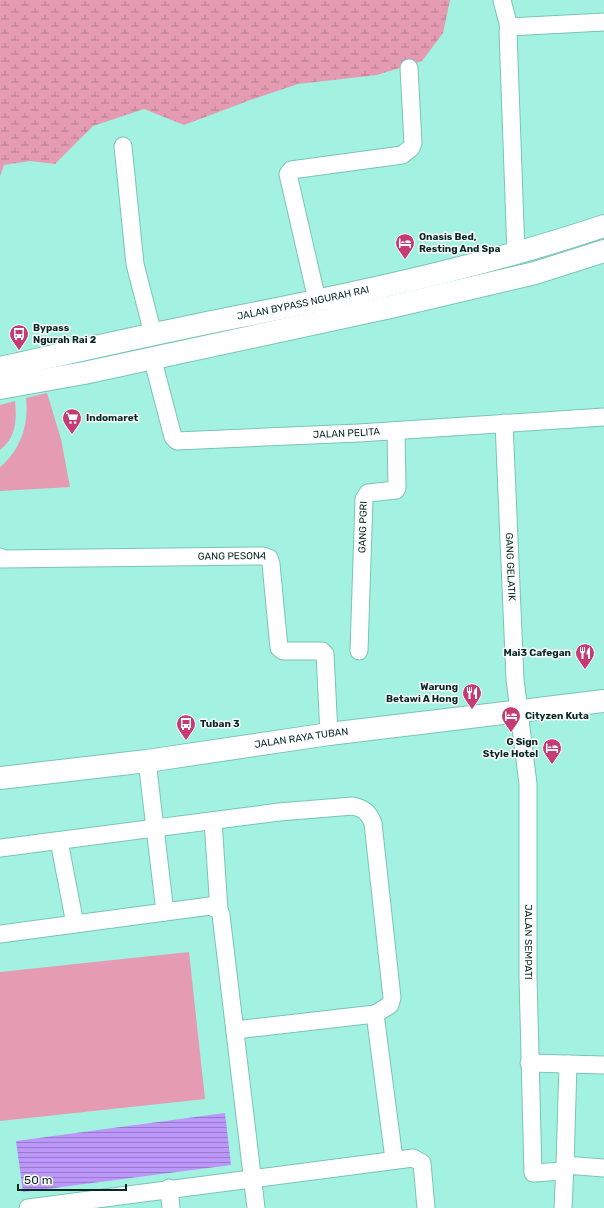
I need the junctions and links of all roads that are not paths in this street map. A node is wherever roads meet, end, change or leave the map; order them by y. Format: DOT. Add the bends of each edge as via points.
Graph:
graph roads {
  1 [pos="502,0"];
  2 [pos="604,22"];
  3 [pos="509,26"];
  4 [pos="409,68"];
  5 [pos="123,146"];
  6 [pos="604,226"];
  7 [pos="604,251"];
  8 [pos="516,252"];
  9 [pos="317,300"];
  10 [pos="153,334"];
  11 [pos="152,357"];
  12 [pos="0,368"];
  13 [pos="0,388"];
  14 [pos="604,417"];
  15 [pos="504,423"];
  16 [pos="396,431"];
  17 [pos="0,557"];
  18 [pos="360,651"];
  19 [pos="604,701"];
  20 [pos="518,711"];
  21 [pos="329,734"];
  22 [pos="147,761"];
  23 [pos="0,778"];
  24 [pos="213,821"];
  25 [pos="156,828"];
  26 [pos="59,841"];
  27 [pos="0,848"];
  28 [pos="219,910"];
  29 [pos="165,912"];
  30 [pos="75,924"];
  31 [pos="0,934"];
  32 [pos="375,1014"];
  33 [pos="235,1030"];
  34 [pos="529,1063"];
  35 [pos="568,1064"];
  36 [pos="604,1065"];
  37 [pos="394,1159"];
  38 [pos="564,1168"];
  39 [pos="604,1168"];
  40 [pos="252,1179"];
  41 [pos="169,1188"];
  42 [pos="48,1207"];
  43 [pos="28,1208"];
  44 [pos="171,1208"];
  45 [pos="256,1208"];
  46 [pos="426,1208"];
  47 [pos="563,1208"];
  1 -- 3 [label="street"];
  2 -- 3 [label="street"];
  3 -- 8 [label="street"];
  4 -- 9 [label="street" via="413,142 411,148 402,155 292,170 288,174"];
  5 -- 10 [label="street" via="135,264"];
  6 -- 8 [label="main road, JALAN BYPASS NGURAH RAI"];
  7 -- 11 [label="main road" via="535,272 396,306"];
  8 -- 9 [label="main road, JALAN BYPASS NGURAH RAI" via="412,281"];
  9 -- 10 [label="main road, JALAN BYPASS NGURAH RAI"];
  10 -- 12 [label="main road, JALAN BYPASS NGURAH RAI"];
  11 -- 13 [label="main road" via="84,373"];
  11 -- 16 [label="street, JALAN PELITA" via="171,432 177,441"];
  14 -- 15 [label="street, JALAN PELITA"];
  15 -- 16 [label="street, JALAN PELITA"];
  15 -- 20 [label="street, GANG GELATIK"];
  16 -- 18 [label="street, GANG PGRI" via="397,488 393,491 368,493 364,499"];
  17 -- 21 [label="street, GANG PESONA" via="269,558 279,648 283,651 322,651 325,654"];
  19 -- 20 [label="main road, JALAN RAYA TUBAN"];
  20 -- 21 [label="main road, JALAN RAYA TUBAN"];
  20 -- 34 [label="street, JALAN SEMPATI" via="528,784"];
  21 -- 22 [label="main road, JALAN RAYA TUBAN"];
  22 -- 23 [label="main road, JALAN RAYA TUBAN"];
  22 -- 25 [label="street"];
  24 -- 25 [label="street"];
  24 -- 28 [label="street"];
  24 -- 32 [label="street" via="353,806 368,812 373,823 392,998 390,1005"];
  25 -- 26 [label="street"];
  25 -- 29 [label="street"];
  26 -- 27 [label="street"];
  26 -- 30 [label="street"];
  28 -- 29 [label="street" via="210,906"];
  28 -- 33 [label="street"];
  29 -- 30 [label="street"];
  30 -- 31 [label="street"];
  32 -- 33 [label="street"];
  32 -- 37 [label="street"];
  33 -- 40 [label="street"];
  34 -- 35 [label="street"];
  34 -- 38 [label="street, JALAN SEMPATI" via="533,1173"];
  35 -- 36 [label="street"];
  35 -- 38 [label="street"];
  37 -- 40 [label="street"];
  37 -- 46 [label="street" via="413,1158 422,1163"];
  38 -- 39 [label="street"];
  38 -- 47 [label="street"];
  40 -- 41 [label="street"];
  40 -- 45 [label="street"];
  41 -- 42 [label="street"];
  41 -- 44 [label="street"];
  42 -- 43 [label="street"];
}
